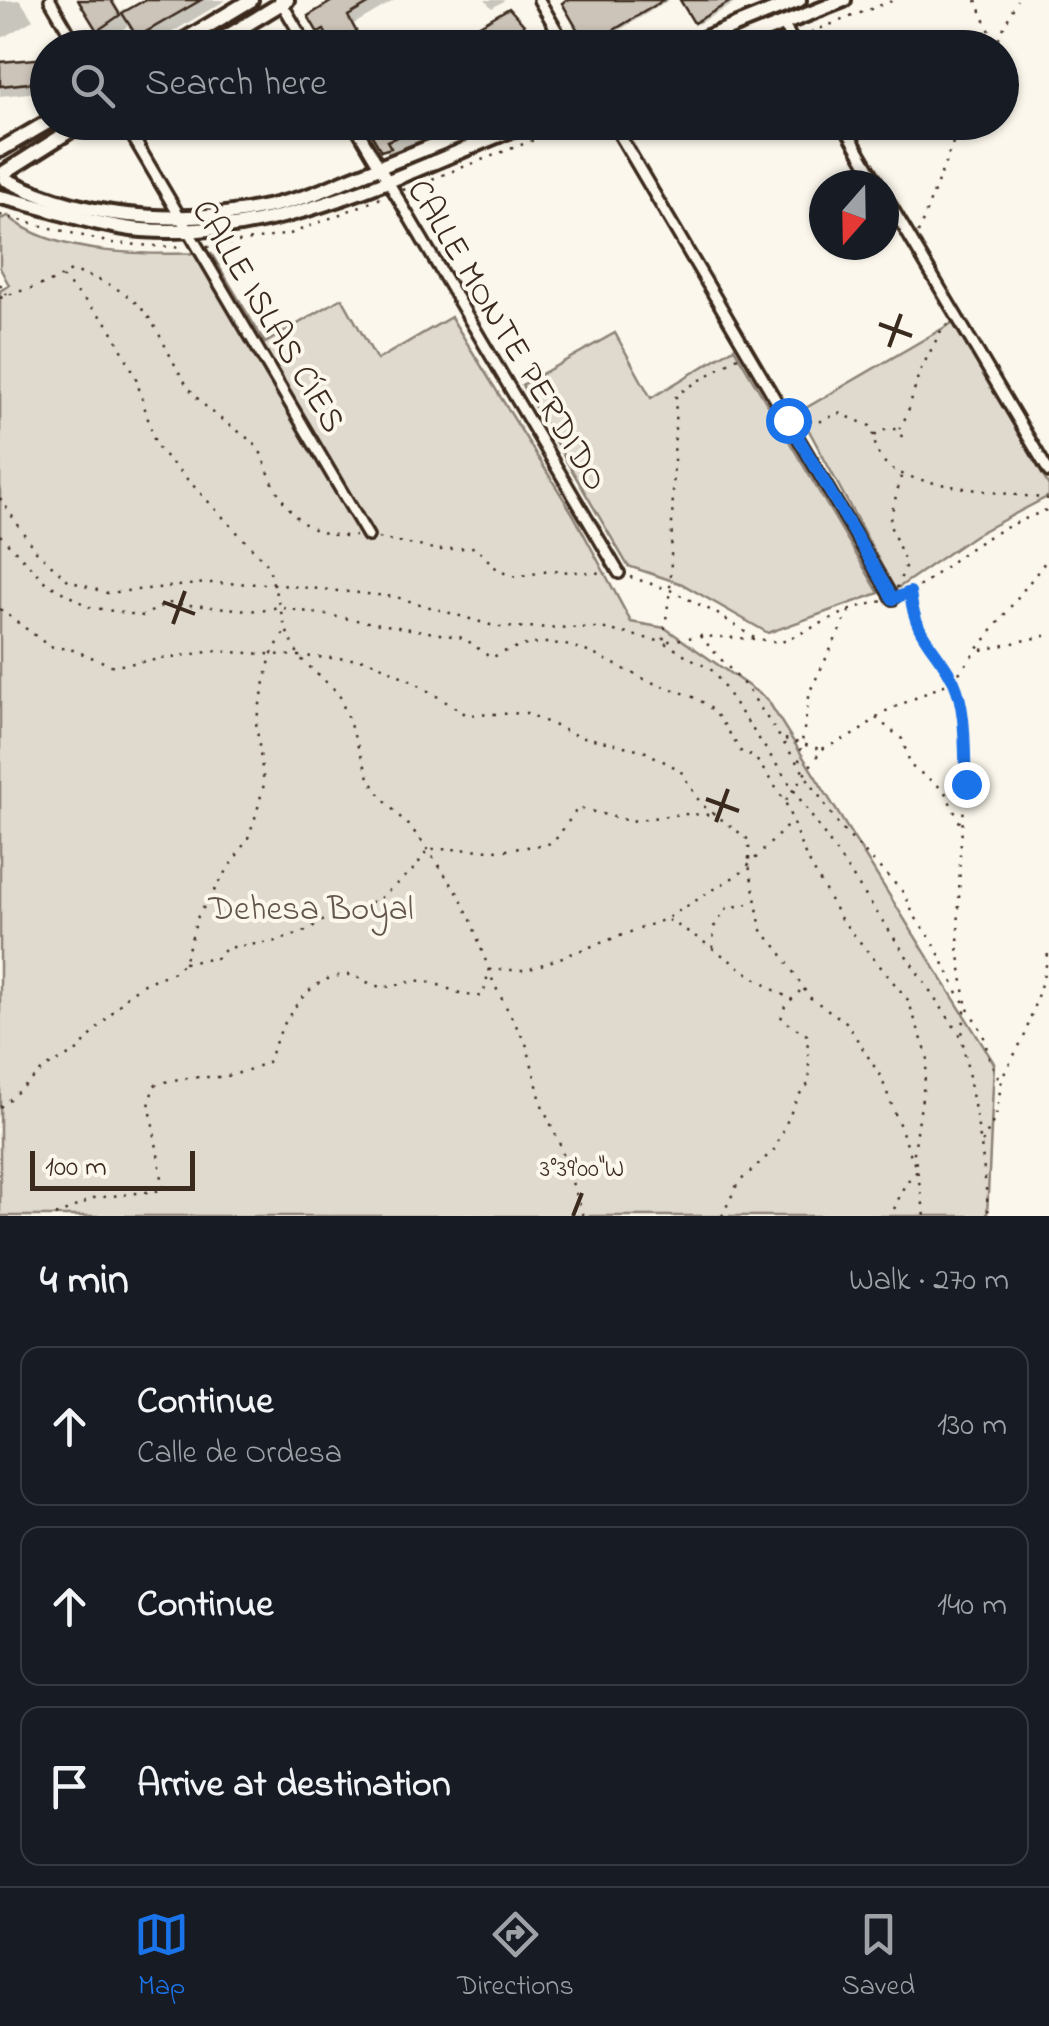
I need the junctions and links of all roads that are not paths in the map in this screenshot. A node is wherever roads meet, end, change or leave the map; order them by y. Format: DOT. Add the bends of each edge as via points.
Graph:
graph roads {
  1 [pos="50,0"];
  2 [pos="251,0"];
  3 [pos="539,0"];
  4 [pos="800,0"];
  5 [pos="844,0"];
  6 [pos="283,1"];
  7 [pos="772,5"];
  8 [pos="783,24"];
  9 [pos="68,30"];
  10 [pos="201,30"];
  11 [pos="237,30"];
  12 [pos="298,30"];
  13 [pos="557,30"];
  14 [pos="719,30"];
  15 [pos="768,30"];
  16 [pos="787,30"];
  17 [pos="30,132"];
  18 [pos="59,140"];
  19 [pos="134,140"];
  20 [pos="363,140"];
  21 [pos="453,140"];
  22 [pos="479,140"];
  23 [pos="623,140"];
  24 [pos="852,140"];
  25 [pos="0,150"];
  26 [pos="869,170"];
  27 [pos="383,173"];
  28 [pos="2,180"];
  29 [pos="180,218"];
  30 [pos="899,220"];
  31 [pos="188,231"];
  32 [pos="1049,472"];
  33 [pos="368,536"];
  34 [pos="619,573"];
  35 [pos="893,599"];
  1 -- 9 [label="street"];
  2 -- 10 [label="street"];
  3 -- 13 [label="street"];
  4 -- 7 [label="street"];
  5 -- 8 [label="street"];
  6 -- 11 [label="street"];
  6 -- 12 [label="street"];
  7 -- 14 [label="street"];
  8 -- 15 [label="street"];
  8 -- 16 [label="street"];
  17 -- 25 [label="street"];
  18 -- 28 [label="street"];
  19 -- 29 [label="street, CALLE ISLAS CÍES"];
  20 -- 27 [label="street, CALLE MONTE PERDIDO"];
  21 -- 27 [label="street"];
  22 -- 27 [label="street"];
  23 -- 35 [label="street"];
  24 -- 26 [label="street"];
  27 -- 29 [label="street" via="219,216"];
  27 -- 31 [label="street" via="302,212 225,230"];
  27 -- 34 [label="street, CALLE MONTE PERDIDO"];
  28 -- 29 [label="street" via="97,211"];
  28 -- 31 [label="street" via="95,223"];
  29 -- 31 [label="street, CALLE ISLAS CÍES"];
  30 -- 32 [label="street"];
  31 -- 33 [label="street, CALLE ISLAS CÍES"];
}
